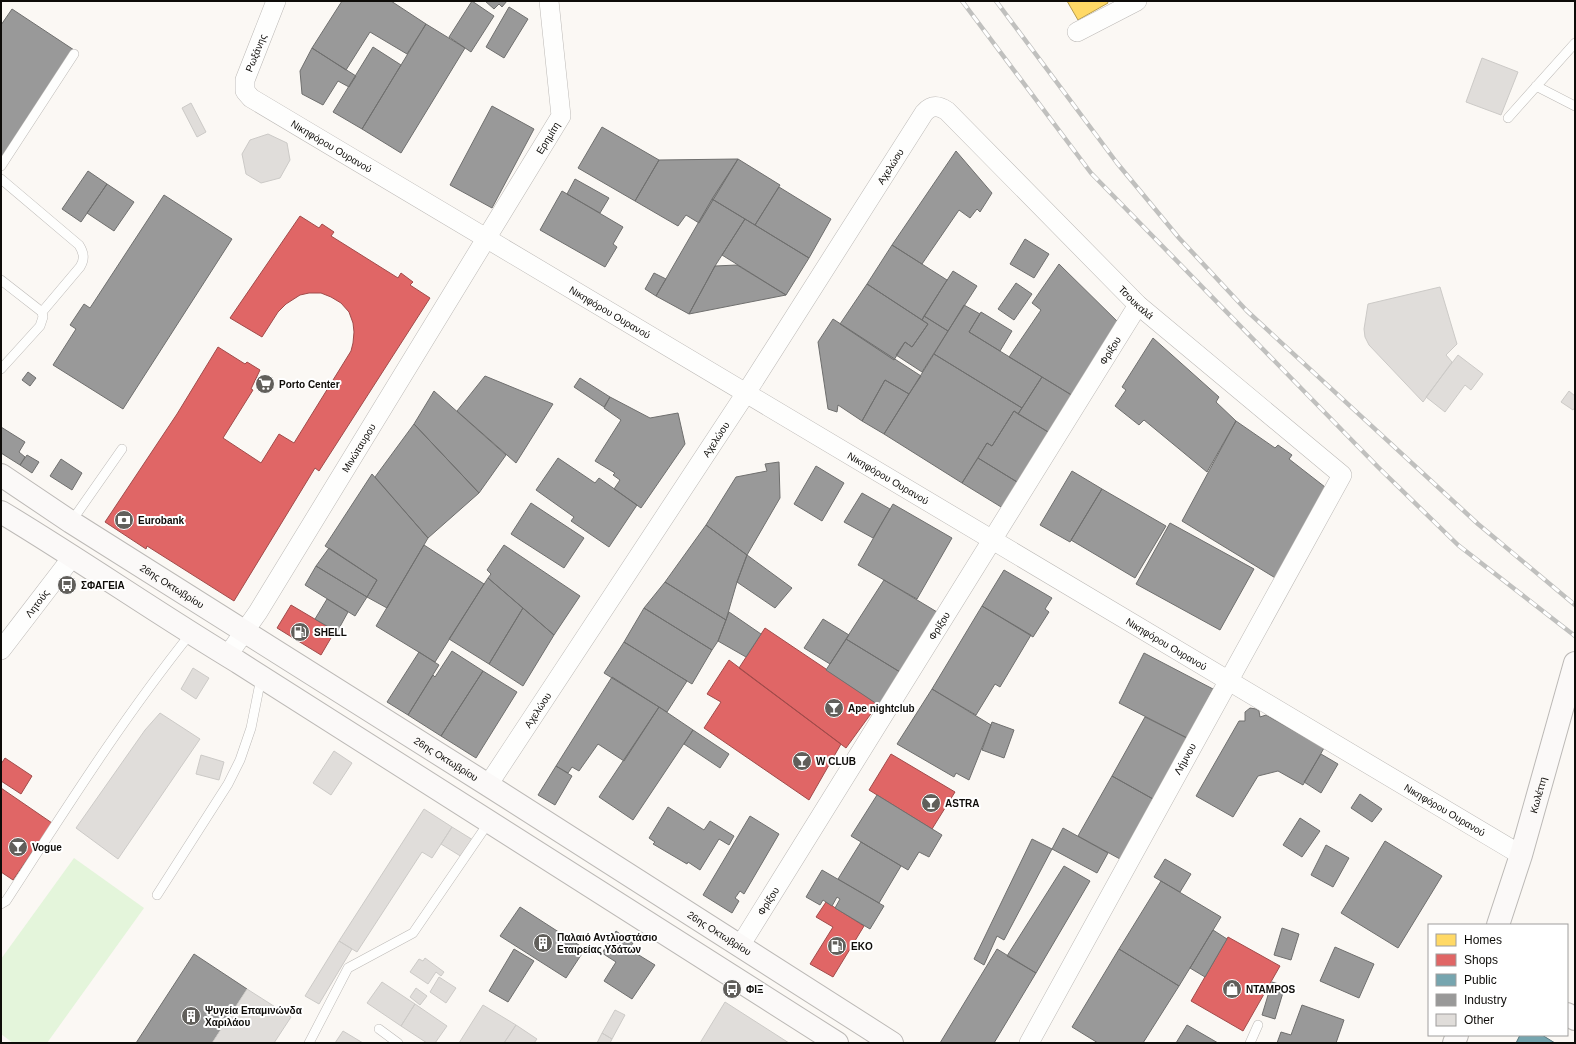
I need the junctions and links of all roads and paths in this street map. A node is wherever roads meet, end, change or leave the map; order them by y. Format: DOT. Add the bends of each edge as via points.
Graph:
graph roads {
  1 [pos="276,1"];
  2 [pos="549,1"];
  3 [pos="1137,1"];
  4 [pos="1076,32"];
  5 [pos="1575,43"];
  6 [pos="74,54"];
  7 [pos="1536,86"];
  8 [pos="255,101"];
  9 [pos="1575,106"];
  10 [pos="947,111"];
  11 [pos="1508,118"];
  12 [pos="1,166"];
  13 [pos="1,179"];
  14 [pos="487,238"];
  15 [pos="1,280"];
  16 [pos="1138,305"];
  17 [pos="42,312"];
  18 [pos="1,369"];
  19 [pos="746,393"];
  20 [pos="122,449"];
  21 [pos="1342,474"];
  22 [pos="1,475"];
  23 [pos="1,512"];
  24 [pos="70,522"];
  25 [pos="993,540"];
  26 [pos="73,556"];
  27 [pos="244,631"];
  28 [pos="191,633"];
  29 [pos="1,650"];
  30 [pos="228,655"];
  31 [pos="1575,663"];
  32 [pos="262,676"];
  33 [pos="1228,680"];
  34 [pos="488,785"];
  35 [pos="489,822"];
  36 [pos="1521,855"];
  37 [pos="157,895"];
  38 [pos="1,904"];
  39 [pos="1498,924"];
  40 [pos="740,946"];
  41 [pos="1258,1025"];
  42 [pos="379,1029"];
  43 [pos="309,1043"];
  44 [pos="398,1043"];
  45 [pos="837,1043"];
  46 [pos="892,1043"];
  47 [pos="1029,1043"];
  48 [pos="1250,1043"];
  1 -- 8 [label="street, Ρωξάνης" via="244,85 247,95"];
  2 -- 14 [label="street, Ερημίτη" via="561,116"];
  3 -- 4 [label="street"];
  5 -- 7 [label="lane"];
  6 -- 12 [label="lane"];
  7 -- 9 [label="lane"];
  7 -- 11 [label="lane"];
  8 -- 14 [label="street, Νικηφόρου Ουρανού"];
  10 -- 16 [label="street, Τσουκαλά"];
  10 -- 19 [label="street, Αχελώου" via="934,106 924,113"];
  13 -- 17 [label="lane" via="83,252 83,263"];
  14 -- 19 [label="street, Νικηφόρου Ουρανού"];
  14 -- 27 [label="street, Μινώταυρου"];
  15 -- 17 [label="lane"];
  16 -- 21 [label="street, Τσουκαλά"];
  16 -- 25 [label="street, Φρίξου"];
  17 -- 18 [label="lane" via="40,326"];
  19 -- 25 [label="street, Νικηφόρου Ουρανού"];
  19 -- 34 [label="street, Αχελώου"];
  20 -- 24 [label="lane"];
  21 -- 33 [label="street, Λήμνου"];
  22 -- 24 [label="main road, 26ης Οκτωβρίου"];
  23 -- 26 [label="main road"];
  24 -- 27 [label="main road, 26ης Οκτωβρίου"];
  25 -- 33 [label="street, Νικηφόρου Ουρανού"];
  25 -- 40 [label="street, Φρίξου"];
  26 -- 28 [label="main road"];
  26 -- 29 [label="street, Λητούς"];
  27 -- 30 [label="street, Μινώταυρου"];
  27 -- 34 [label="main road, 26ης Οκτωβρίου"];
  28 -- 30 [label="main road"];
  28 -- 38 [label="lane" via="160,672 88,774 6,901"];
  30 -- 32 [label="main road"];
  31 -- 36 [label="main road, Κωλέττη"];
  32 -- 35 [label="main road"];
  32 -- 37 [label="lane" via="251,728 240,760 228,784"];
  33 -- 36 [label="street, Νικηφόρου Ουρανού"];
  33 -- 47 [label="street, Λήμνου"];
  34 -- 40 [label="main road, 26ης Οκτωβρίου"];
  35 -- 43 [label="lane" via="413,933 348,968"];
  35 -- 45 [label="main road"];
  36 -- 39 [label="main road, Κωλέττη"];
  40 -- 46 [label="main road, 26ης Οκτωβρίου"];
  41 -- 48 [label="lane"];
  42 -- 44 [label="lane"];
}
